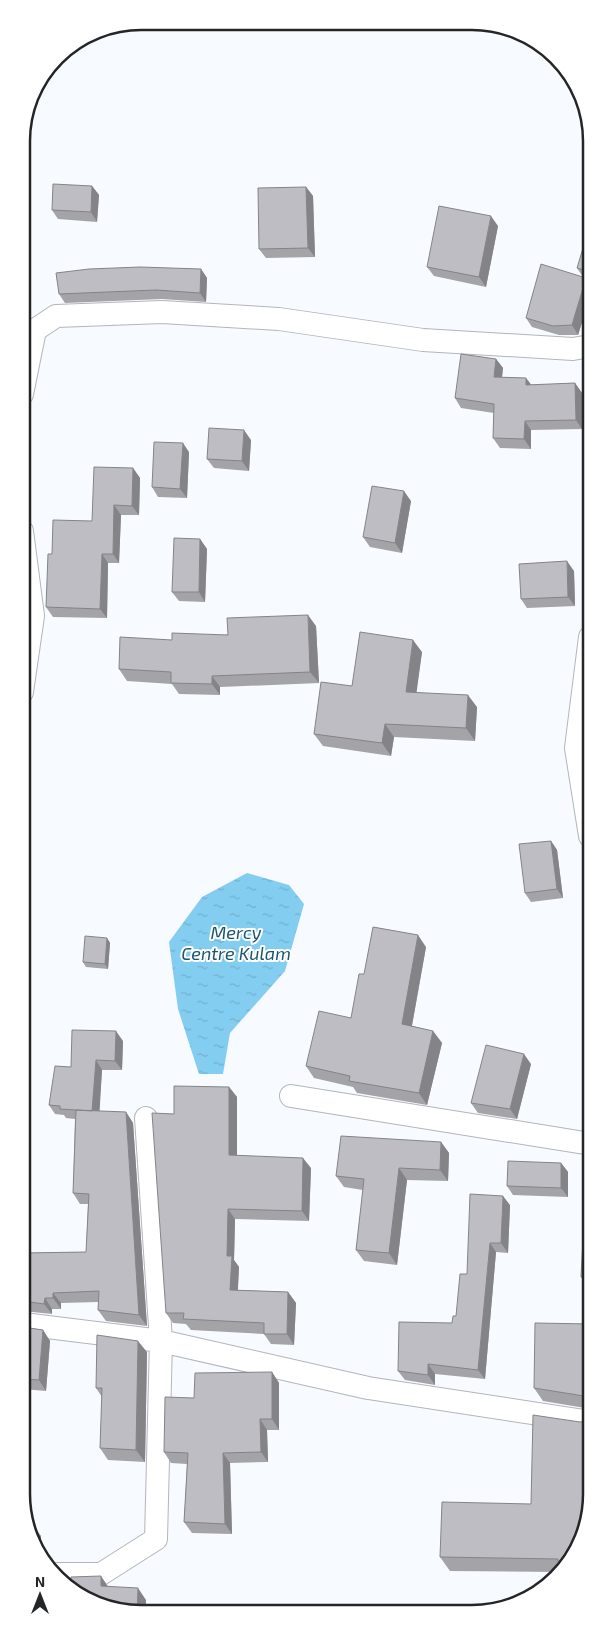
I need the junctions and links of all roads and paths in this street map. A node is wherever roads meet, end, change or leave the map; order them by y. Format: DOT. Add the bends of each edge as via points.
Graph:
graph roads {
  1 [pos="583,347"];
  2 [pos="30,355"];
  3 [pos="30,593"];
  4 [pos="30,637"];
  5 [pos="583,692"];
  6 [pos="583,792"];
  7 [pos="291,1096"];
  8 [pos="146,1118"];
  9 [pos="583,1143"];
  10 [pos="30,1325"];
  11 [pos="161,1341"];
  12 [pos="583,1421"];
  13 [pos="65,1574"];
  1 -- 2 [label="street" via="423,340 279,319 162,312 56,316 35,330"];
  3 -- 4 [label="street" via="33,616"];
  5 -- 6 [label="street" via="576,748"];
  7 -- 9 [label="street"];
  8 -- 11 [label="street"];
  10 -- 11 [label="street"];
  11 -- 12 [label="street" via="368,1388"];
  11 -- 13 [label="street" via="156,1539 101,1574"];
}
